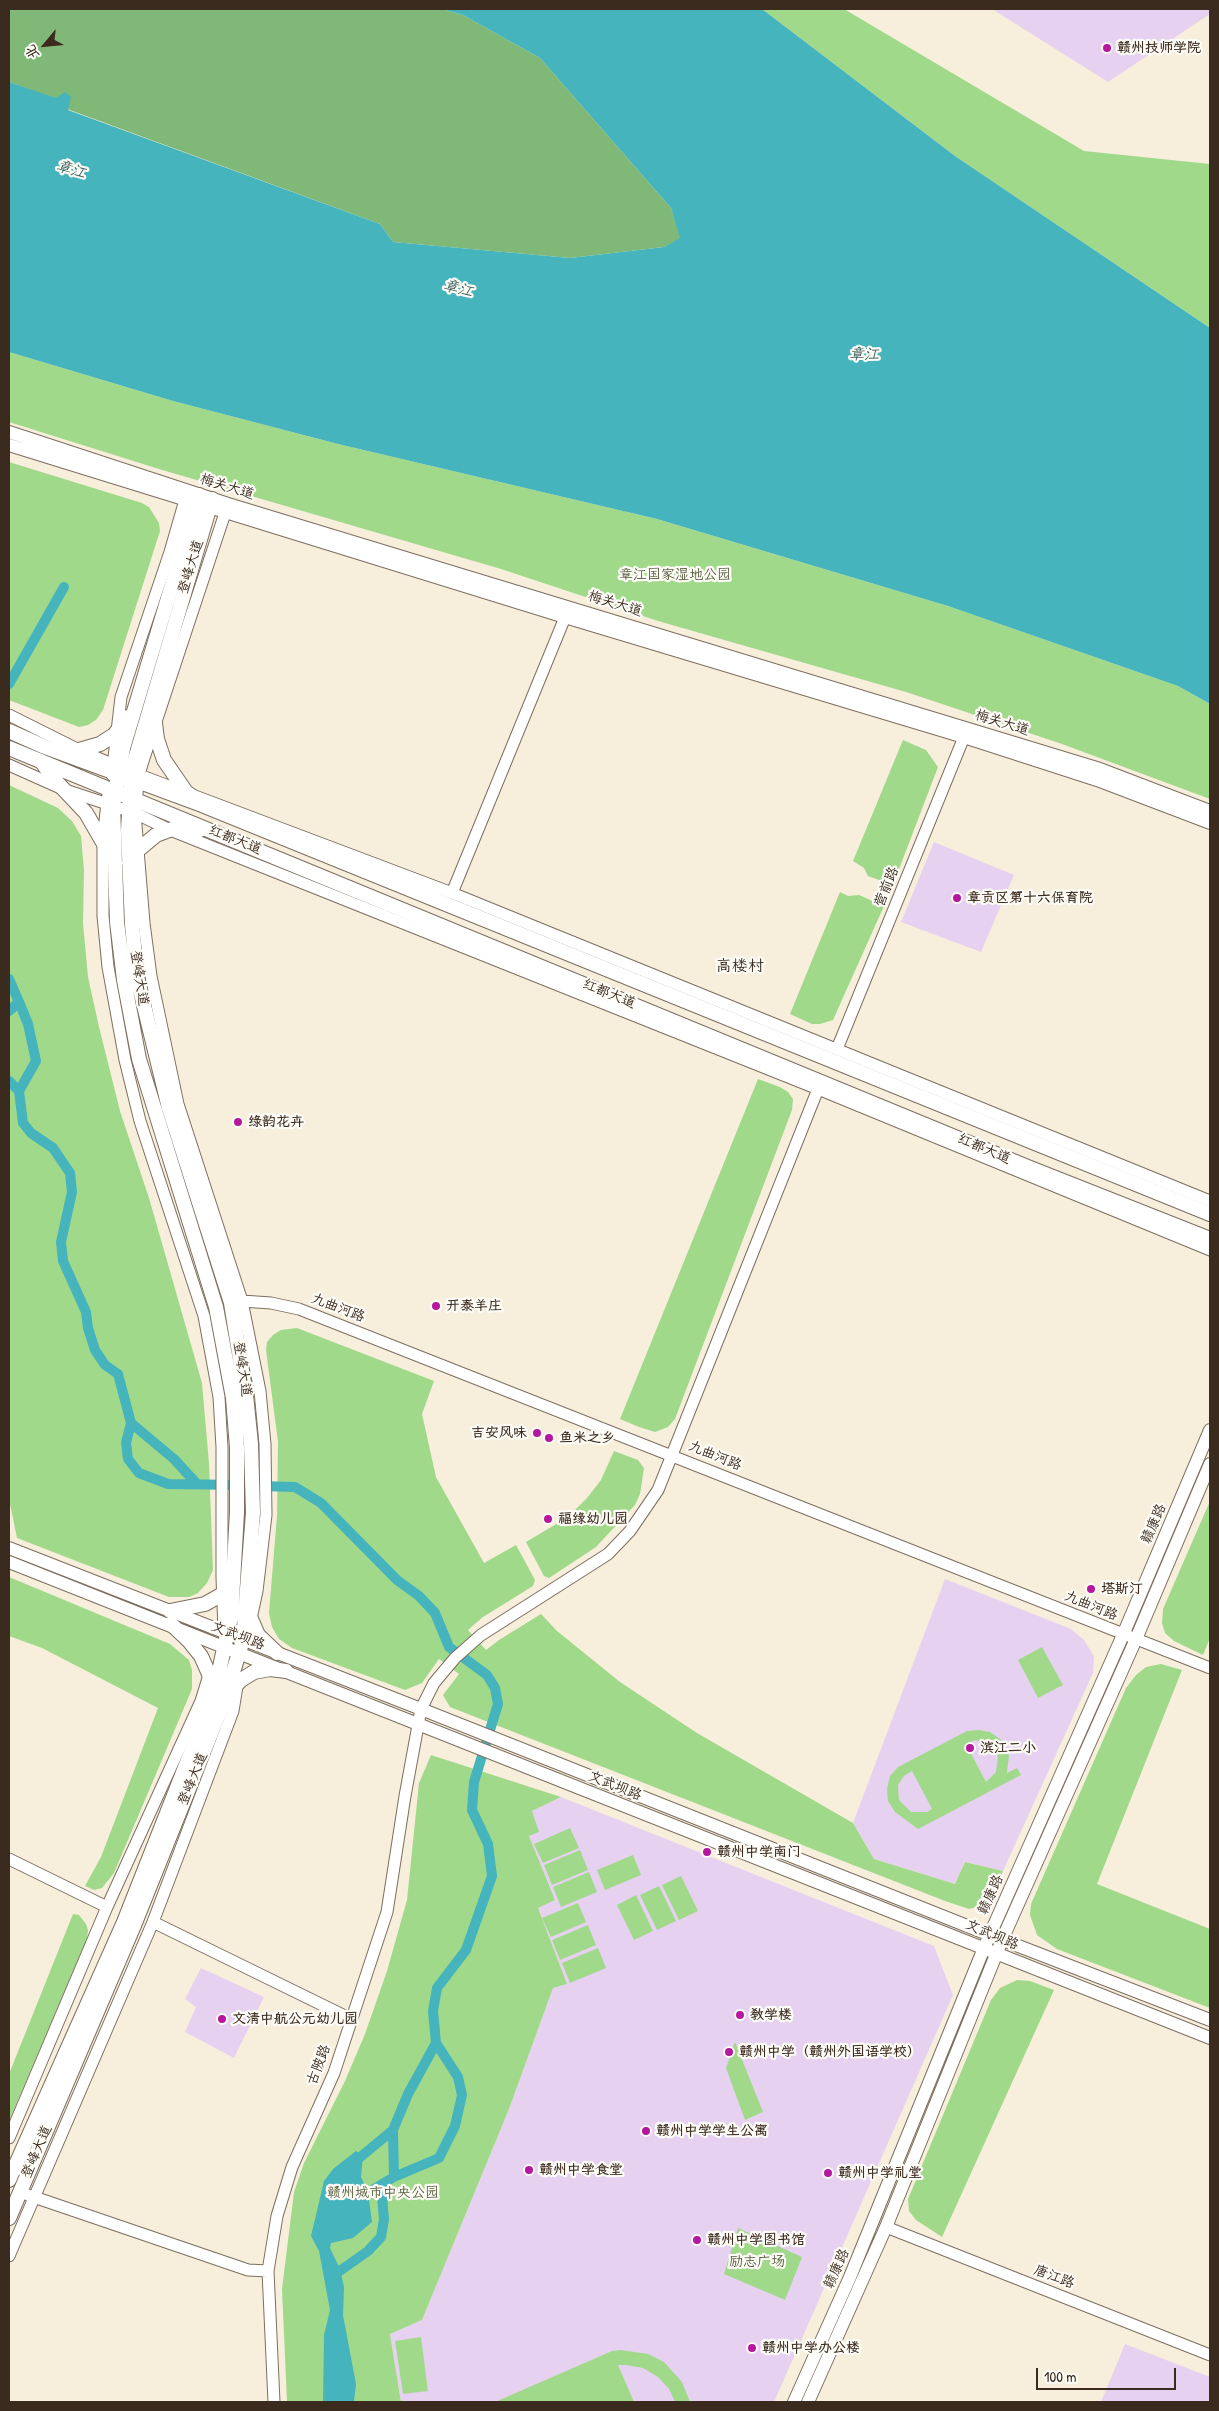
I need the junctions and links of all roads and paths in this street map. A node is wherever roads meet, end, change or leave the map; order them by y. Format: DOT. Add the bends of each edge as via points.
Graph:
graph roads {
  1 [pos="9,432"];
  2 [pos="9,445"];
  3 [pos="198,499"];
  4 [pos="226,508"];
  5 [pos="567,611"];
  6 [pos="152,696"];
  7 [pos="137,698"];
  8 [pos="9,715"];
  9 [pos="155,728"];
  10 [pos="117,732"];
  11 [pos="14,733"];
  12 [pos="964,736"];
  13 [pos="10,749"];
  14 [pos="79,750"];
  15 [pos="43,754"];
  16 [pos="9,765"];
  17 [pos="126,773"];
  18 [pos="65,790"];
  19 [pos="186,792"];
  20 [pos="111,797"];
  21 [pos="132,805"];
  22 [pos="202,805"];
  23 [pos="1210,811"];
  24 [pos="1210,823"];
  25 [pos="170,830"];
  26 [pos="209,830"];
  27 [pos="103,840"];
  28 [pos="138,850"];
  29 [pos="122,864"];
  30 [pos="452,893"];
  31 [pos="837,1049"];
  32 [pos="818,1089"];
  33 [pos="1208,1210"];
  34 [pos="1207,1238"];
  35 [pos="1210,1250"];
  36 [pos="237,1302"];
  37 [pos="209,1310"];
  38 [pos="1210,1430"];
  39 [pos="673,1455"];
  40 [pos="1210,1464"];
  41 [pos="259,1514"];
  42 [pos="9,1548"];
  43 [pos="9,1562"];
  44 [pos="233,1582"];
  45 [pos="222,1593"];
  46 [pos="247,1596"];
  47 [pos="170,1618"];
  48 [pos="250,1620"];
  49 [pos="1123,1635"];
  50 [pos="1136,1639"];
  51 [pos="225,1640"];
  52 [pos="243,1647"];
  53 [pos="277,1653"];
  54 [pos="1210,1668"];
  55 [pos="286,1671"];
  56 [pos="209,1674"];
  57 [pos="238,1682"];
  58 [pos="219,1697"];
  59 [pos="421,1709"];
  60 [pos="417,1723"];
  61 [pos="9,1859"];
  62 [pos="107,1907"];
  63 [pos="153,1922"];
  64 [pos="996,1938"];
  65 [pos="984,1948"];
  66 [pos="996,1954"];
  67 [pos="351,2019"];
  68 [pos="1210,2020"];
  69 [pos="1210,2038"];
  70 [pos="9,2138"];
  71 [pos="9,2180"];
  72 [pos="20,2192"];
  73 [pos="34,2197"];
  74 [pos="9,2218"];
  75 [pos="886,2227"];
  76 [pos="9,2256"];
  77 [pos="268,2271"];
  78 [pos="1210,2355"];
  79 [pos="274,2402"];
  80 [pos="794,2402"];
  81 [pos="808,2402"];
  1 -- 3 [label="main road, 梅关大道"];
  2 -- 3 [label="main road, 梅关大道"];
  3 -- 4 [label="main road, 梅关大道"];
  3 -- 6 [label="main road, 登峰大道"];
  3 -- 7 [label="main road, 登峰大道"];
  3 -- 10 [label="street" via="170,552 121,696"];
  4 -- 5 [label="main road, 梅关大道"];
  4 -- 9 [label="street"];
  5 -- 12 [label="main road, 梅关大道"];
  5 -- 23 [label="main road, 梅关大道" via="1100,769"];
  5 -- 30 [label="street"];
  6 -- 9 [label="main road"];
  6 -- 17 [label="main road, 登峰大道"];
  7 -- 10 [label="main road"];
  7 -- 17 [label="main road, 登峰大道"];
  8 -- 14 [label="street"];
  9 -- 17 [label="street"];
  9 -- 19 [label="main road" via="164,760"];
  10 -- 14 [label="main road" via="100,744"];
  10 -- 17 [label="street"];
  11 -- 15 [label="main road, 红都大道"];
  12 -- 24 [label="main road, 梅关大道" via="1097,780"];
  12 -- 31 [label="street, 营前路"];
  13 -- 15 [label="main road, 红都大道"];
  14 -- 15 [label="main road"];
  14 -- 17 [label="street"];
  15 -- 17 [label="main road, 红都大道"];
  15 -- 18 [label="main road" via="53,778"];
  15 -- 20 [label="main road, 红都大道"];
  16 -- 18 [label="street"];
  17 -- 19 [label="street"];
  17 -- 20 [label="main road, 登峰大道"];
  17 -- 21 [label="main road, 登峰大道"];
  17 -- 22 [label="main road, 红都大道"];
  18 -- 20 [label="street"];
  18 -- 27 [label="main road" via="86,813"];
  19 -- 22 [label="main road"];
  19 -- 30 [label="street"];
  20 -- 21 [label="main road, 红都大道"];
  20 -- 27 [label="street"];
  20 -- 29 [label="main road, 登峰大道"];
  21 -- 25 [label="street"];
  21 -- 26 [label="main road, 红都大道"];
  21 -- 28 [label="street"];
  21 -- 29 [label="main road, 登峰大道"];
  22 -- 33 [label="main road, 红都大道"];
  25 -- 26 [label="main road"];
  25 -- 28 [label="main road" via="156,835"];
  25 -- 32 [label="street"];
  26 -- 34 [label="main road, 红都大道"];
  27 -- 29 [label="main road"];
  27 -- 37 [label="street" via="103,916 124,1060 140,1122"];
  28 -- 29 [label="main road"];
  28 -- 36 [label="street" via="151,976 178,1104"];
  29 -- 36 [label="main road, 登峰大道" via="137,977 154,1053 169,1108"];
  29 -- 37 [label="main road, 登峰大道" via="117,922 138,1058"];
  30 -- 31 [label="street"];
  31 -- 33 [label="street"];
  32 -- 35 [label="street"];
  32 -- 39 [label="street, 古陂路"];
  36 -- 37 [label="street, 九曲河路"];
  36 -- 39 [label="street, 九曲河路" via="299,1309"];
  36 -- 41 [label="main road, 登峰大道" via="246,1395 258,1444"];
  37 -- 44 [label="main road, 登峰大道" via="233,1398 237,1448"];
  37 -- 45 [label="street" via="222,1447"];
  38 -- 49 [label="main road, 赣康路"];
  39 -- 49 [label="street, 九曲河路"];
  39 -- 59 [label="street, 古陂路" via="648,1506 608,1554 481,1635 434,1683"];
  40 -- 50 [label="main road, 赣康路"];
  41 -- 46 [label="main road, 登峰大道"];
  41 -- 48 [label="street" via="257,1591"];
  42 -- 47 [label="main road, 文武坝路"];
  43 -- 47 [label="main road, 文武坝路"];
  44 -- 45 [label="main road"];
  44 -- 51 [label="main road, 登峰大道"];
  45 -- 47 [label="main road" via="205,1604"];
  45 -- 51 [label="street"];
  46 -- 48 [label="main road"];
  46 -- 52 [label="main road, 登峰大道"];
  47 -- 51 [label="main road, 文武坝路"];
  47 -- 56 [label="main road" via="195,1648"];
  48 -- 52 [label="street"];
  48 -- 53 [label="main road" via="258,1635"];
  49 -- 50 [label="street, 九曲河路"];
  49 -- 64 [label="main road, 赣康路"];
  50 -- 54 [label="street, 九曲河路"];
  50 -- 64 [label="main road, 赣康路"];
  51 -- 52 [label="main road, 文武坝路"];
  51 -- 56 [label="street"];
  51 -- 58 [label="main road, 登峰大道"];
  52 -- 53 [label="main road, 文武坝路"];
  52 -- 55 [label="main road, 文武坝路"];
  52 -- 57 [label="street"];
  52 -- 58 [label="main road, 登峰大道"];
  53 -- 59 [label="main road, 文武坝路"];
  55 -- 57 [label="main road" via="262,1670"];
  55 -- 60 [label="main road, 文武坝路"];
  56 -- 58 [label="main road"];
  56 -- 62 [label="street" via="201,1701"];
  57 -- 58 [label="main road"];
  57 -- 63 [label="street" via="233,1711"];
  58 -- 71 [label="main road, 登峰大道" via="124,1922"];
  58 -- 72 [label="main road, 登峰大道" via="135,1923"];
  59 -- 60 [label="street, 古陂路"];
  59 -- 64 [label="main road, 文武坝路"];
  60 -- 65 [label="main road, 文武坝路"];
  60 -- 67 [label="street, 古陂路" via="387,1912"];
  61 -- 62 [label="street"];
  62 -- 70 [label="street"];
  63 -- 67 [label="street"];
  63 -- 73 [label="street"];
  64 -- 65 [label="main road, 赣康路"];
  64 -- 66 [label="main road, 赣康路"];
  64 -- 68 [label="main road, 文武坝路"];
  65 -- 66 [label="main road, 文武坝路"];
  65 -- 80 [label="main road, 赣康路" via="850,2277"];
  66 -- 69 [label="main road, 文武坝路"];
  66 -- 75 [label="main road, 赣康路"];
  67 -- 77 [label="street, 古陂路" via="334,2073 292,2167 277,2216"];
  72 -- 73 [label="street"];
  72 -- 74 [label="main road, 登峰大道"];
  73 -- 76 [label="street"];
  73 -- 77 [label="street" via="248,2270"];
  75 -- 78 [label="street, 唐江路"];
  75 -- 81 [label="main road, 赣康路"];
  77 -- 79 [label="street, 古陂路"];
}
